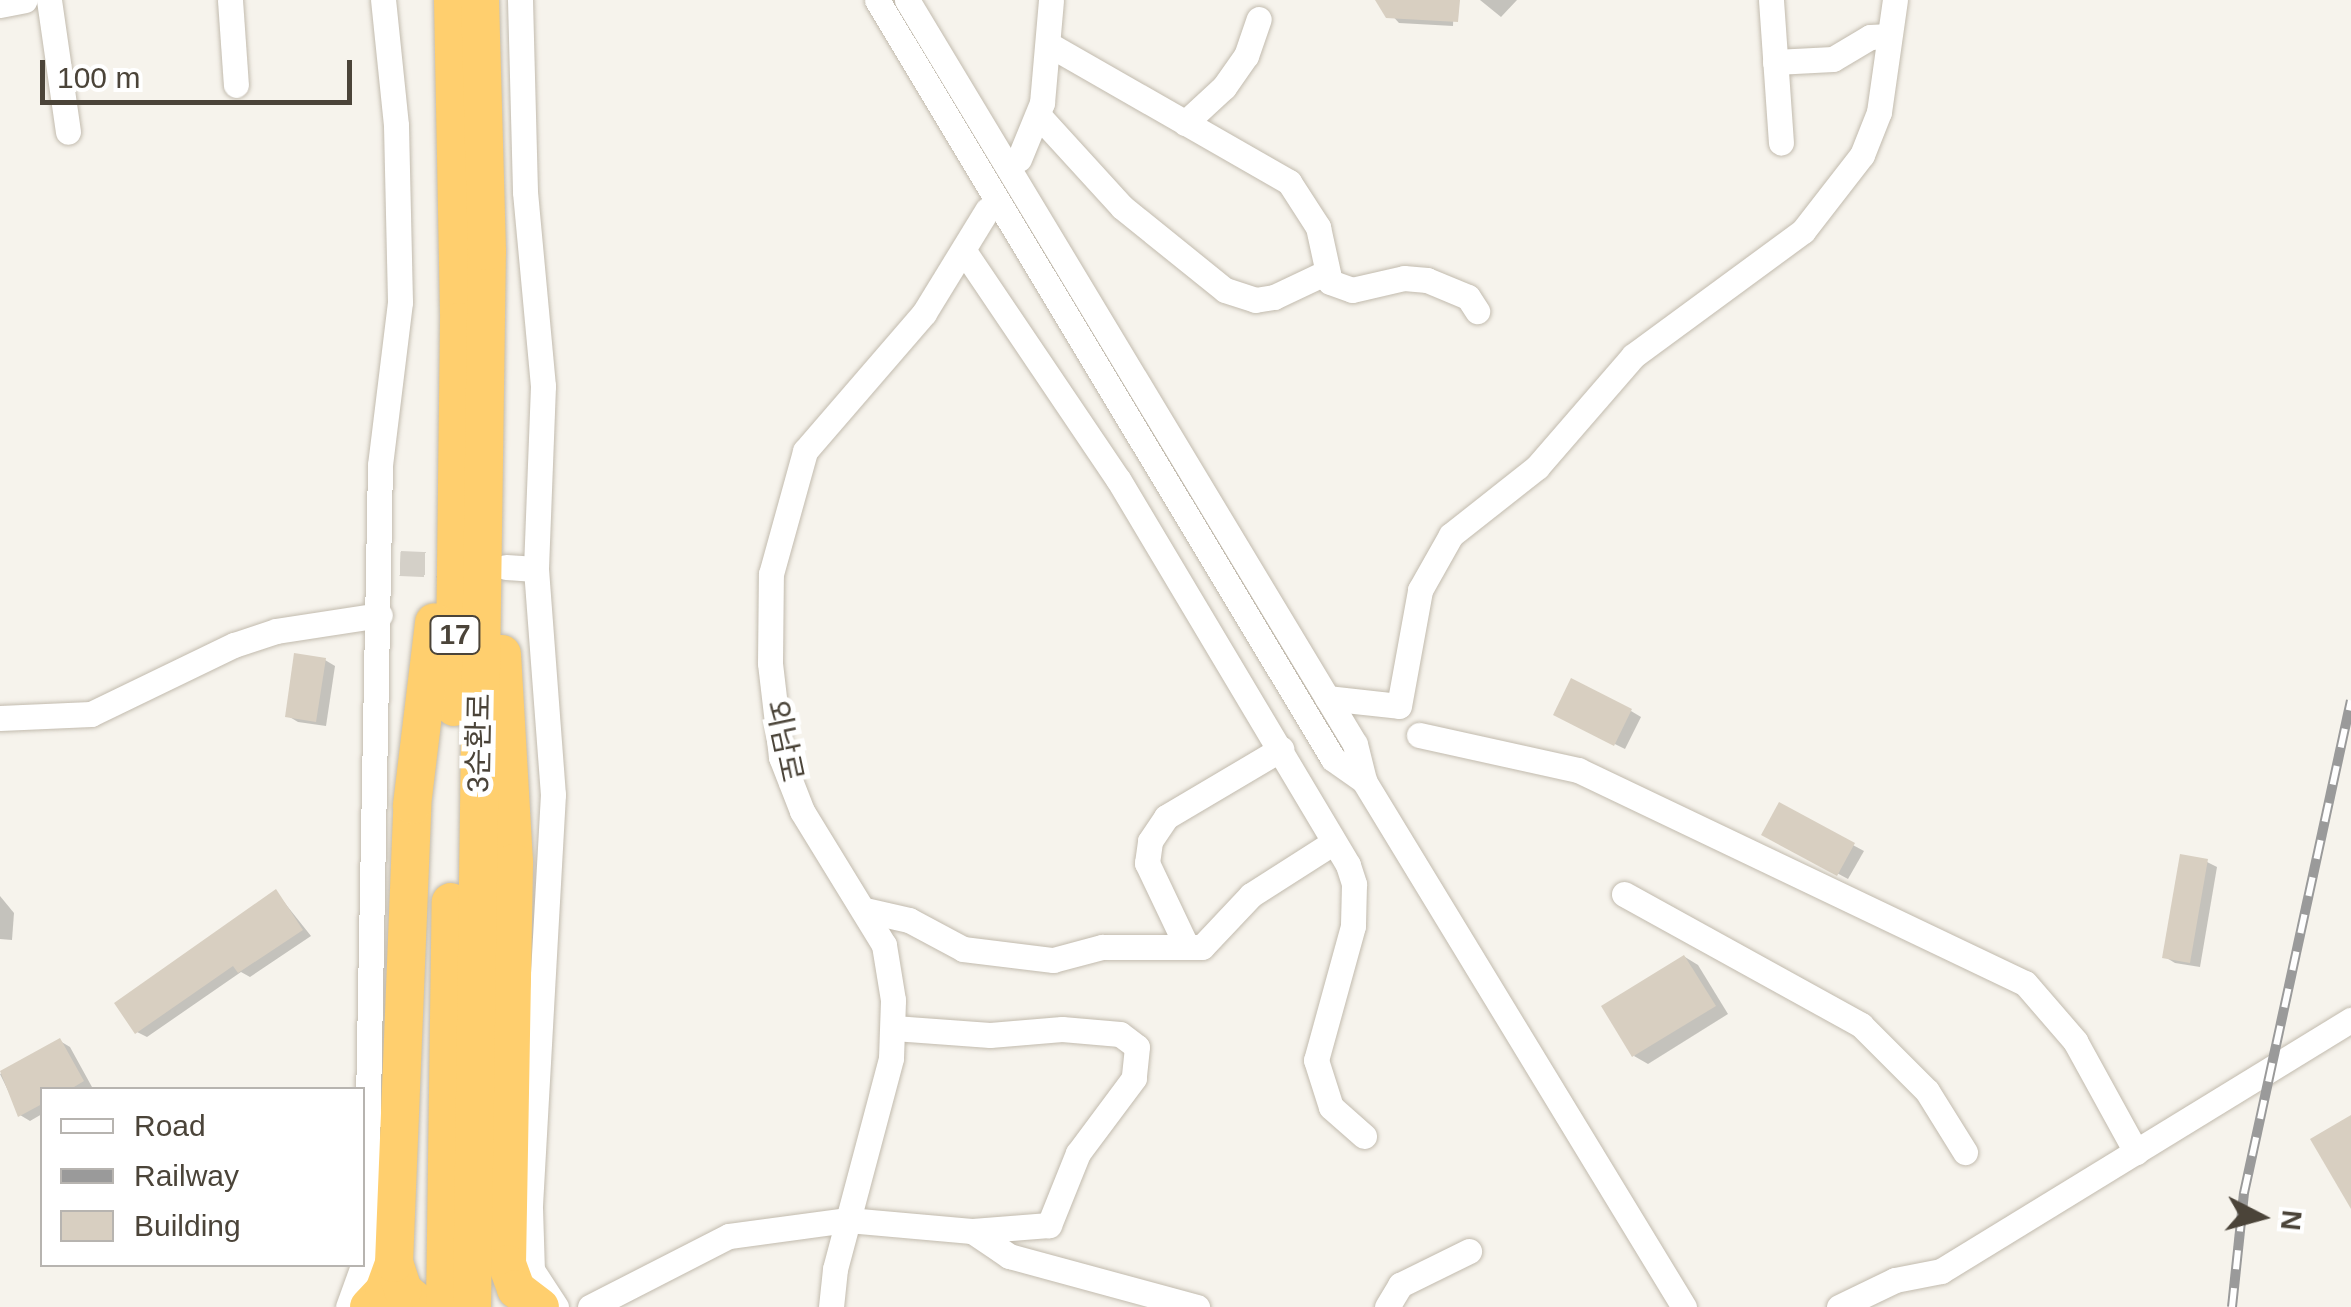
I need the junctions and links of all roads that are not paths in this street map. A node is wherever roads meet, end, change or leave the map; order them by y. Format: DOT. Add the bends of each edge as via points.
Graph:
graph roads {
  1 [pos="26,0"];
  2 [pos="49,0"];
  3 [pos="230,0"];
  4 [pos="383,0"];
  5 [pos="452,0"];
  6 [pos="480,0"];
  7 [pos="520,0"];
  8 [pos="877,0"];
  9 [pos="907,0"];
  10 [pos="1051,0"];
  11 [pos="1771,0"];
  12 [pos="1895,0"];
  13 [pos="0,5"];
  14 [pos="1259,18"];
  15 [pos="1890,36"];
  16 [pos="1048,44"];
  17 [pos="1775,62"];
  18 [pos="236,85"];
  19 [pos="1039,116"];
  20 [pos="1185,122"];
  21 [pos="68,132"];
  22 [pos="1781,143"];
  23 [pos="1019,159"];
  24 [pos="988,210"];
  25 [pos="966,254"];
  26 [pos="1327,272"];
  27 [pos="1476,311"];
  28 [pos="471,411"];
  29 [pos="1175,470"];
  30 [pos="1131,500"];
  31 [pos="506,567"];
  32 [pos="536,569"];
  33 [pos="380,615"];
  34 [pos="1327,698"];
  35 [pos="0,718"];
  36 [pos="1419,736"];
  37 [pos="1280,749"];
  38 [pos="1364,782"];
  39 [pos="1334,842"];
  40 [pos="1624,894"];
  41 [pos="865,910"];
  42 [pos="1186,945"];
  43 [pos="2351,1020"];
  44 [pos="894,1028"];
  45 [pos="1364,1136"];
  46 [pos="1965,1152"];
  47 [pos="2136,1152"];
  48 [pos="848,1220"];
  49 [pos="972,1231"];
  50 [pos="1469,1251"];
  51 [pos="1417,1258"];
  52 [pos="365,1260"];
  53 [pos="394,1263"];
  54 [pos="362,1267"];
  55 [pos="467,1278"];
  56 [pos="1394,1296"];
  57 [pos="348,1307"];
  58 [pos="369,1307"];
  59 [pos="423,1307"];
  60 [pos="476,1307"];
  61 [pos="540,1307"];
  62 [pos="556,1307"];
  63 [pos="590,1307"];
  64 [pos="831,1307"];
  65 [pos="1198,1307"];
  66 [pos="1684,1307"];
  67 [pos="1839,1307"];
  1 -- 13 [label="street"];
  2 -- 21 [label="street"];
  3 -- 18 [label="street"];
  4 -- 33 [label="street" via="396,125 400,302 380,464 390,563"];
  5 -- 28 [label="highway, 3순환로 / 17"];
  6 -- 28 [label="highway, 3순환로 / 17"];
  7 -- 32 [label="street" via="525,192 543,386"];
  8 -- 29 [label="street"];
  9 -- 29 [label="street"];
  10 -- 16 [label="street"];
  11 -- 17 [label="street"];
  12 -- 15 [label="street"];
  14 -- 20 [label="street" via="1235,72"];
  15 -- 17 [label="street" via="1870,37 1833,59"];
  15 -- 34 [label="street" via="1878,112 1862,155 1803,231 1634,356 1537,466 1442,548 1410,624 1399,706"];
  16 -- 19 [label="street"];
  16 -- 20 [label="street"];
  17 -- 22 [label="street"];
  19 -- 23 [label="street"];
  19 -- 26 [label="street" via="1122,208 1225,290 1255,300 1274,297"];
  20 -- 26 [label="street" via="1289,182 1306,199"];
  24 -- 25 [label="street, 외남로"];
  25 -- 30 [label="street"];
  25 -- 41 [label="street, 외남로" via="897,347 805,451 771,574 770,663 781,757 802,812"];
  26 -- 27 [label="street" via="1330,282 1352,290 1404,278 1427,280 1468,296"];
  28 -- 53 [label="highway" via="412,805"];
  28 -- 55 [label="highway, 3순환로 / 17"];
  29 -- 30 [label="street"];
  29 -- 34 [label="street"];
  29 -- 38 [label="street" via="1334,758"];
  30 -- 37 [label="street"];
  31 -- 32 [label="street"];
  32 -- 62 [label="street" via="553,794 530,1208 532,1270"];
  33 -- 35 [label="street" via="276,631 234,645 91,714"];
  33 -- 52 [label="street"];
  34 -- 38 [label="street" via="1355,744"];
  36 -- 47 [label="street" via="1578,770 2025,983 2075,1041"];
  37 -- 39 [label="street"];
  37 -- 42 [label="street" via="1166,817 1150,841 1147,864"];
  38 -- 66 [label="street"];
  39 -- 42 [label="street" via="1251,895 1202,947"];
  39 -- 45 [label="street" via="1356,904 1320,1038 1318,1078 1331,1107"];
  40 -- 46 [label="street" via="1861,1025 1927,1091"];
  41 -- 42 [label="street" via="909,920 962,949 1054,960 1102,947"];
  41 -- 44 [label="street, 외남로" via="884,945"];
  43 -- 47 [label="street"];
  44 -- 48 [label="street, 외남로"];
  44 -- 49 [label="street" via="990,1035 1062,1029 1120,1034 1137,1047 1134,1078 1078,1153 1049,1225"];
  47 -- 67 [label="street" via="1942,1271 1895,1280"];
  48 -- 49 [label="street"];
  48 -- 63 [label="street" via="729,1236"];
  48 -- 64 [label="street, 외남로"];
  49 -- 65 [label="street" via="1009,1256"];
  50 -- 56 [label="street"];
  51 -- 56 [label="street"];
  53 -- 58 [label="highway" via="384,1291"];
  53 -- 59 [label="highway" via="399,1284"];
  54 -- 57 [label="street"];
  55 -- 60 [label="highway, 3순환로 / 17"];
  55 -- 61 [label="highway" via="516,1289"];
}
